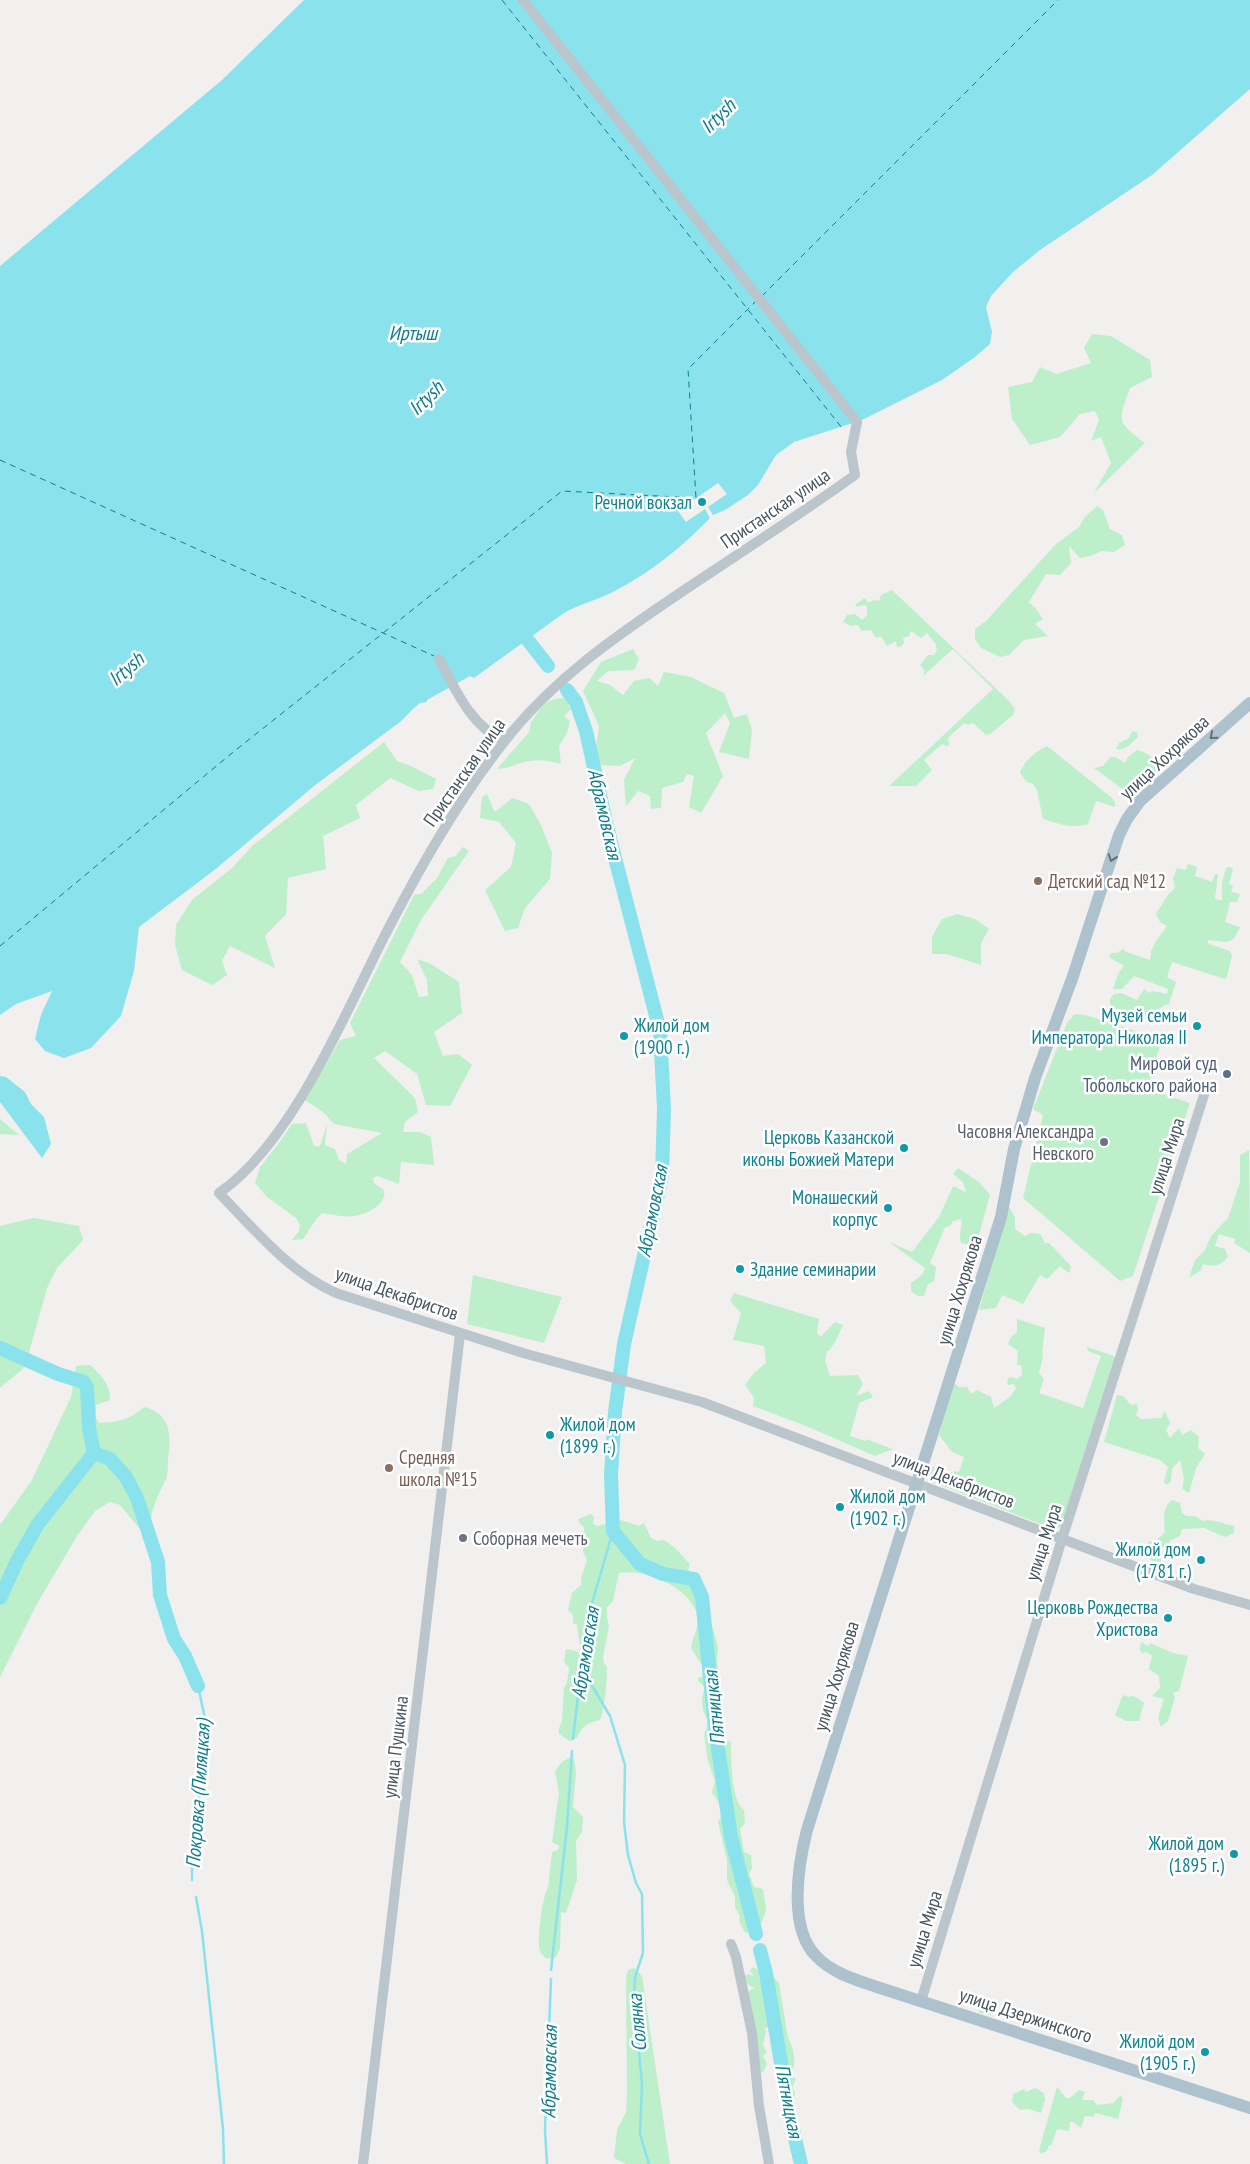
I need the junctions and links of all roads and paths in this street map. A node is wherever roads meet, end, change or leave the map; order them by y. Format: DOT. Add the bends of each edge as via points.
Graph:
graph roads {
  1 [pos="523,0"];
  2 [pos="440,659"];
  3 [pos="1250,703"];
  4 [pos="504,741"];
  5 [pos="1204,1095"];
  6 [pos="219,1193"];
  7 [pos="460,1334"];
  8 [pos="916,1484"];
  9 [pos="1062,1539"];
  10 [pos="1250,1605"];
  11 [pos="804,1938"];
  12 [pos="731,1944"];
  13 [pos="920,2001"];
  14 [pos="1250,2108"];
  15 [pos="363,2164"];
  16 [pos="768,2164"];
  1 -- 4 [label="street, Пристанская улица" via="857,422 851,452 855,475 622,632 543,698"];
  2 -- 4 [label="street" via="478,724"];
  3 -- 8 [label="main road, улица Хохрякова, one-way" via="1132,809 1119,835 1017,1136 1001,1216"];
  4 -- 6 [label="street, Пристанская улица" via="430,852 301,1095 265,1148 243,1174"];
  5 -- 9 [label="street, улица Мира"];
  6 -- 7 [label="street, улица Декабристов" via="296,1268 316,1282 357,1300"];
  7 -- 8 [label="street, улица Декабристов" via="702,1402"];
  7 -- 15 [label="street, улица Пушкина"];
  8 -- 9 [label="street, улица Декабристов"];
  8 -- 11 [label="main road, улица Хохрякова" via="803,1845 798,1892"];
  9 -- 10 [label="street, улица Декабристов" via="1194,1589"];
  9 -- 13 [label="street, улица Мира"];
  11 -- 13 [label="main road, улица Дзержинского" via="815,1956 832,1969 854,1980"];
  12 -- 16 [label="street" via="752,2033"];
  13 -- 14 [label="main road, улица Дзержинского"];
}
